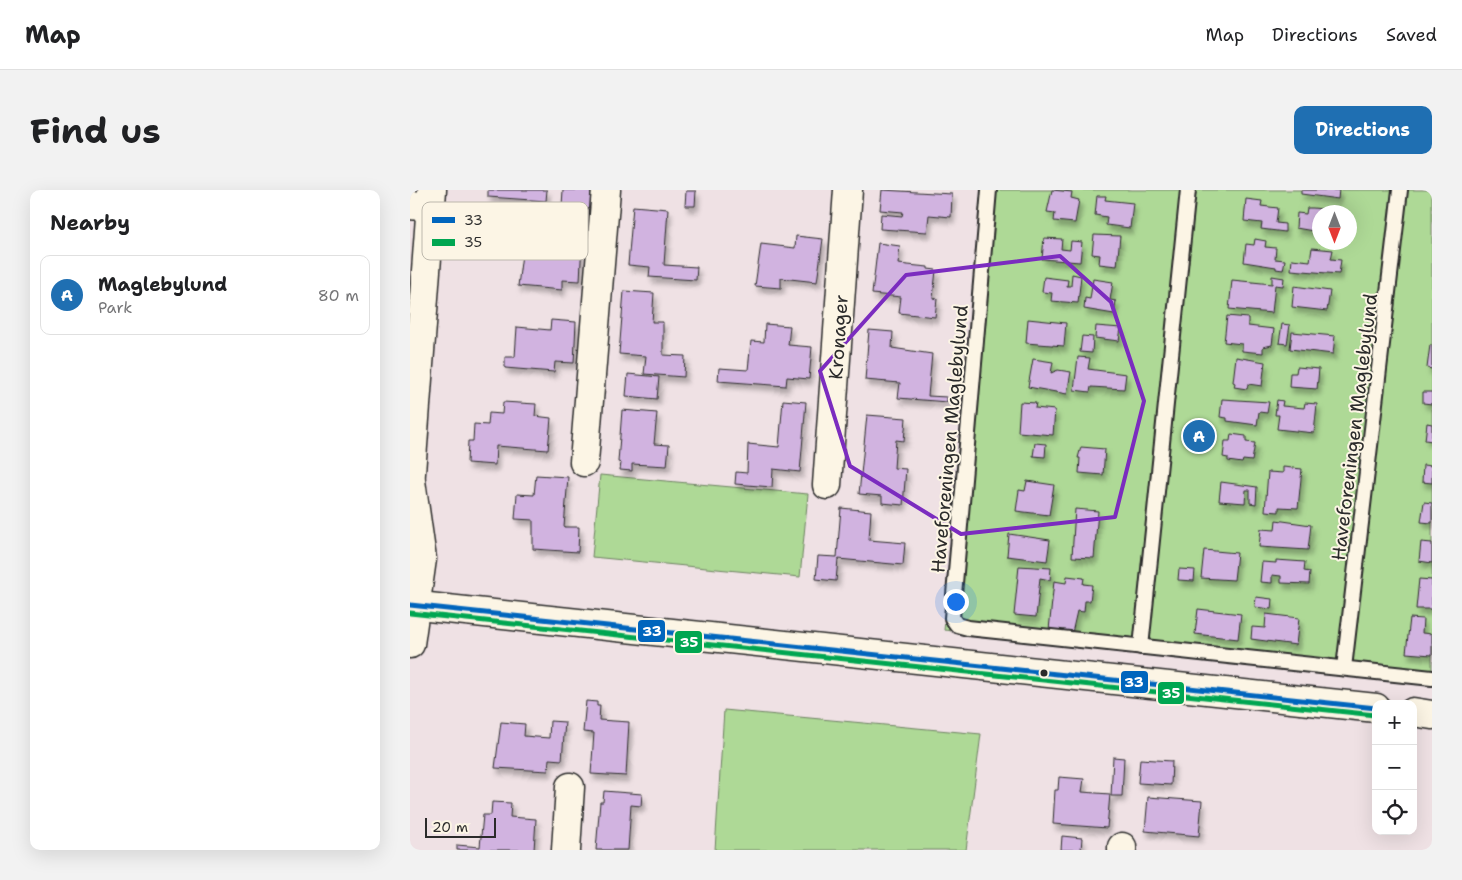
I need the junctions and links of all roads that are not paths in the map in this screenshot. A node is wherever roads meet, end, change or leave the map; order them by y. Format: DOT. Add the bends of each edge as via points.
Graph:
graph roads {
  1 [pos="606,190"];
  2 [pos="848,190"];
  3 [pos="990,190"];
  4 [pos="1188,190"];
  5 [pos="1400,190"];
  6 [pos="422,244"];
  7 [pos="584,462"];
  8 [pos="411,483"];
  9 [pos="827,484"];
  10 [pos="413,606"];
  11 [pos="410,644"];
  12 [pos="1141,647"];
  13 [pos="1344,668"];
  14 [pos="1432,678"];
  15 [pos="1372,708"];
  16 [pos="1417,712"];
  17 [pos="1432,714"];
  18 [pos="570,787"];
  19 [pos="566,850"];
  1 -- 7 [label="street"];
  2 -- 9 [label="street, Kronager"];
  3 -- 12 [label="lane, Haveforeningen Maglebylund" via="952,618 957,625 968,628"];
  4 -- 12 [label="lane"];
  5 -- 13 [label="lane, Haveforeningen Maglebylund"];
  6 -- 8 [label="street"];
  8 -- 10 [label="street" via="422,559"];
  10 -- 11 [label="street"];
  10 -- 15 [label="street"];
  12 -- 13 [label="lane, Haveforeningen Maglebylund"];
  13 -- 14 [label="lane, Haveforeningen Maglebylund"];
  16 -- 17 [label="street"];
  18 -- 19 [label="street"];
}
